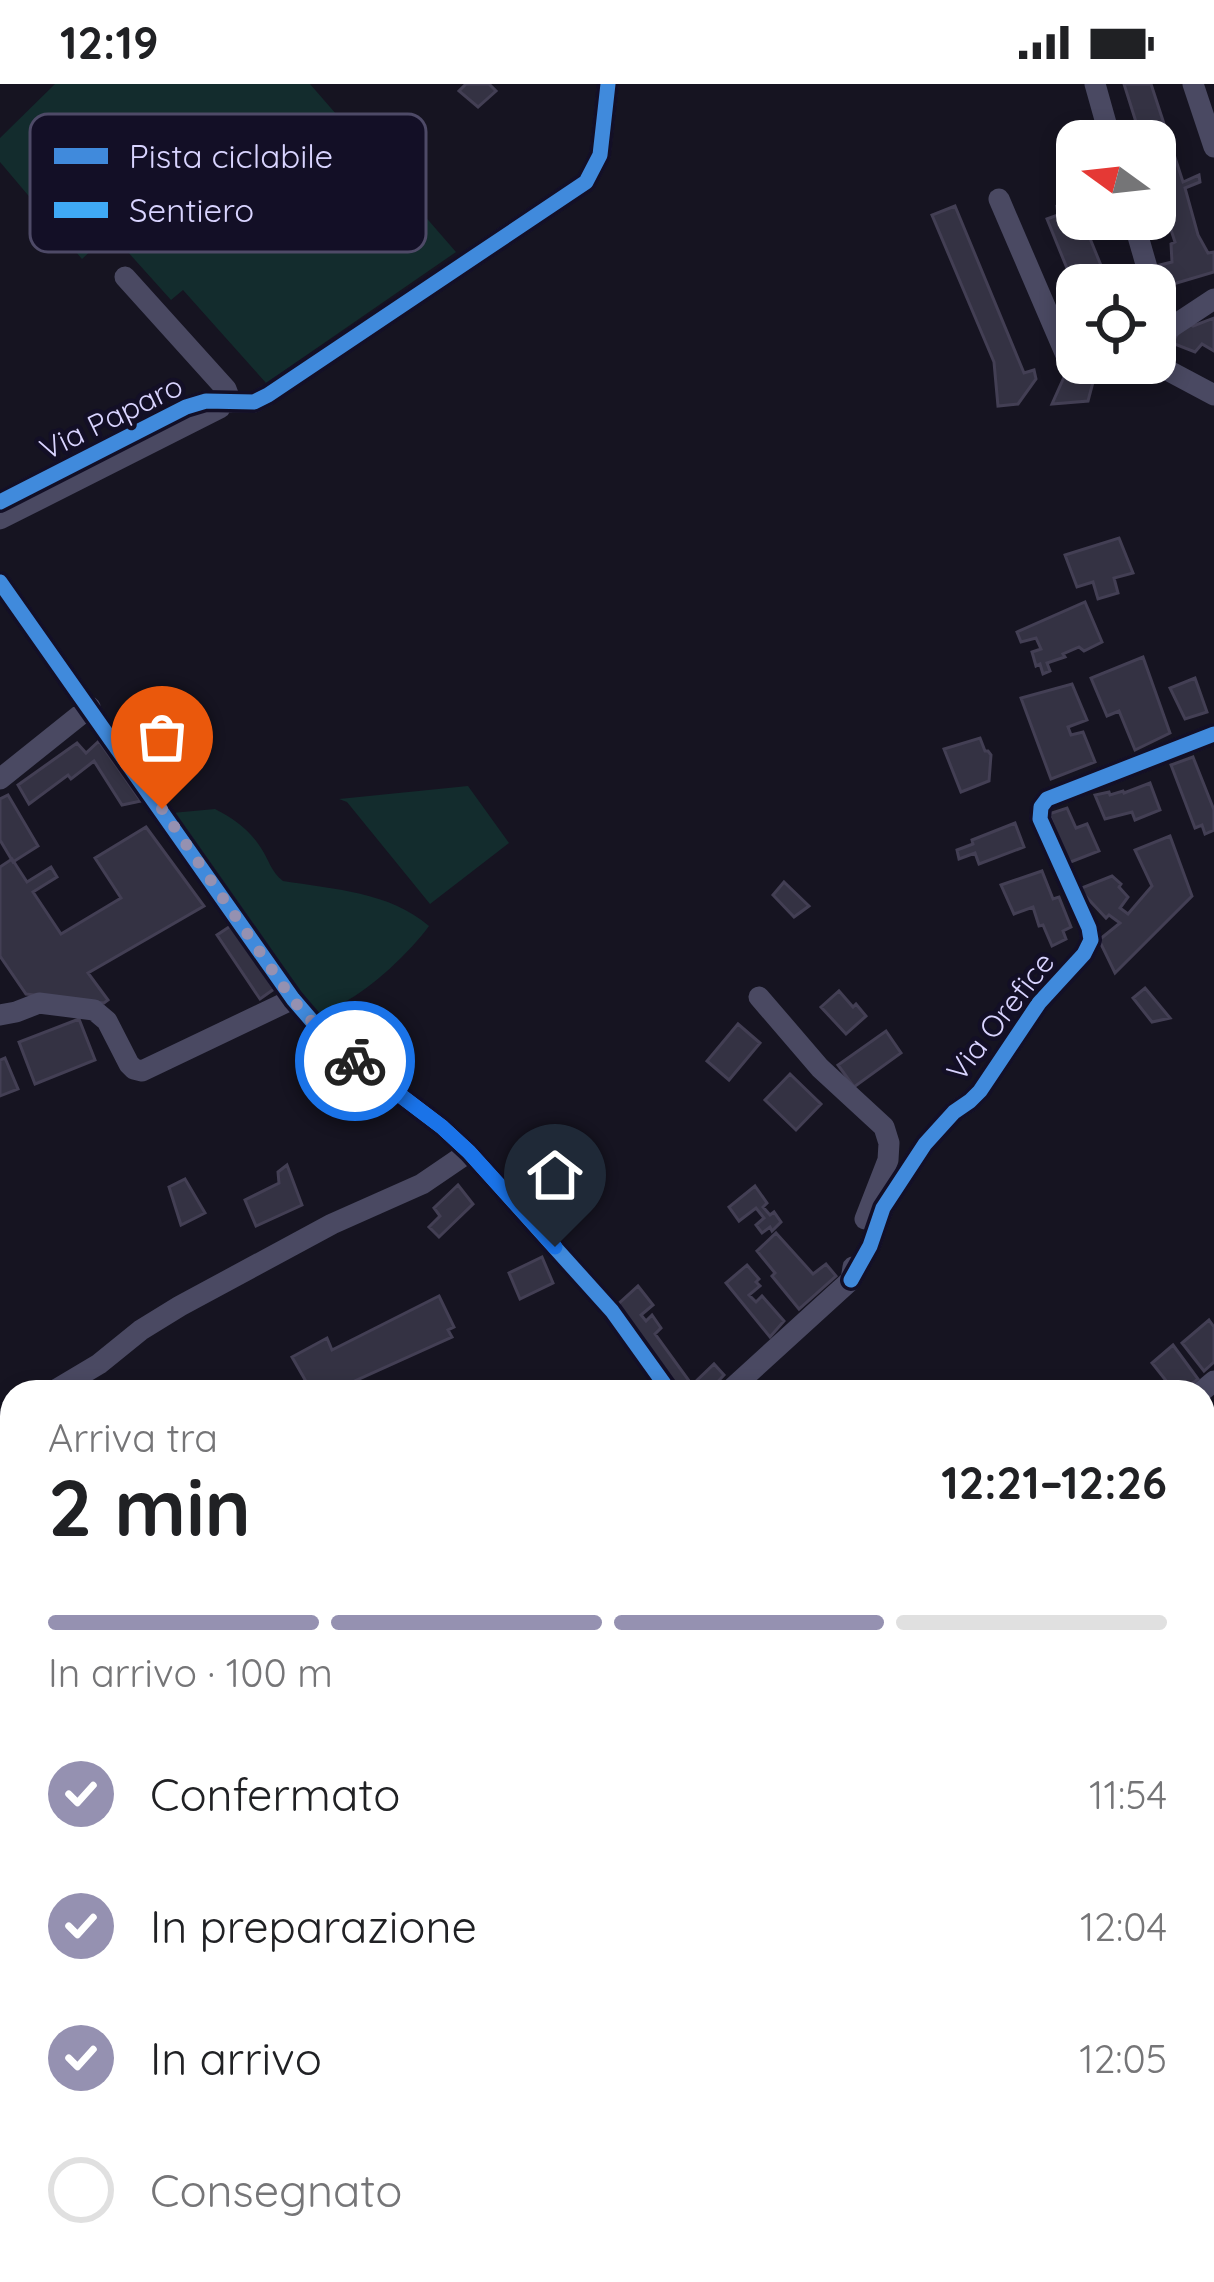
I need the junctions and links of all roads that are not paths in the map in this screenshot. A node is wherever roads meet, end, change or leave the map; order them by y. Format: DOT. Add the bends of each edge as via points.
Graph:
graph roads {
  1 [pos="608,84"];
  2 [pos="1095,84"];
  3 [pos="1193,84"];
  4 [pos="1105,120"];
  5 [pos="1214,147"];
  6 [pos="999,199"];
  7 [pos="125,277"];
  8 [pos="1214,299"];
  9 [pos="1176,324"];
  10 [pos="1056,332"];
  11 [pos="1176,375"];
  12 [pos="1214,395"];
  13 [pos="231,402"];
  14 [pos="0,502"];
  15 [pos="0,520"];
  16 [pos="0,582"];
  17 [pos="90,707"];
  18 [pos="1214,734"];
  19 [pos="0,779"];
  20 [pos="759,997"];
  21 [pos="292,999"];
  22 [pos="0,1015"];
  23 [pos="469,1152"];
  24 [pos="851,1280"];
  25 [pos="72,1380"];
  26 [pos="661,1380"];
  27 [pos="741,1380"];
  1 -- 13 [label="street, Via Paparo" via="600,155 586,182 268,395"];
  2 -- 4 [label="street"];
  3 -- 5 [label="street"];
  6 -- 10 [label="street"];
  7 -- 13 [label="street"];
  8 -- 9 [label="street"];
  11 -- 12 [label="street"];
  13 -- 14 [label="street, Via Paparo" via="186,407"];
  13 -- 15 [label="street, Via Paparo"];
  16 -- 17 [label="street"];
  17 -- 19 [label="street"];
  17 -- 21 [label="street"];
  18 -- 24 [label="street, Via Orefice" via="1041,807 1091,940 980,1091 925,1144 883,1208"];
  20 -- 24 [label="street" via="884,1127 888,1160"];
  21 -- 22 [label="street" via="142,1070 129,1064 94,1010 39,1003"];
  21 -- 23 [label="street" via="330,1042"];
  23 -- 25 [label="street" via="422,1184 198,1296"];
  23 -- 26 [label="street" via="612,1311"];
  24 -- 27 [label="street"];
}
